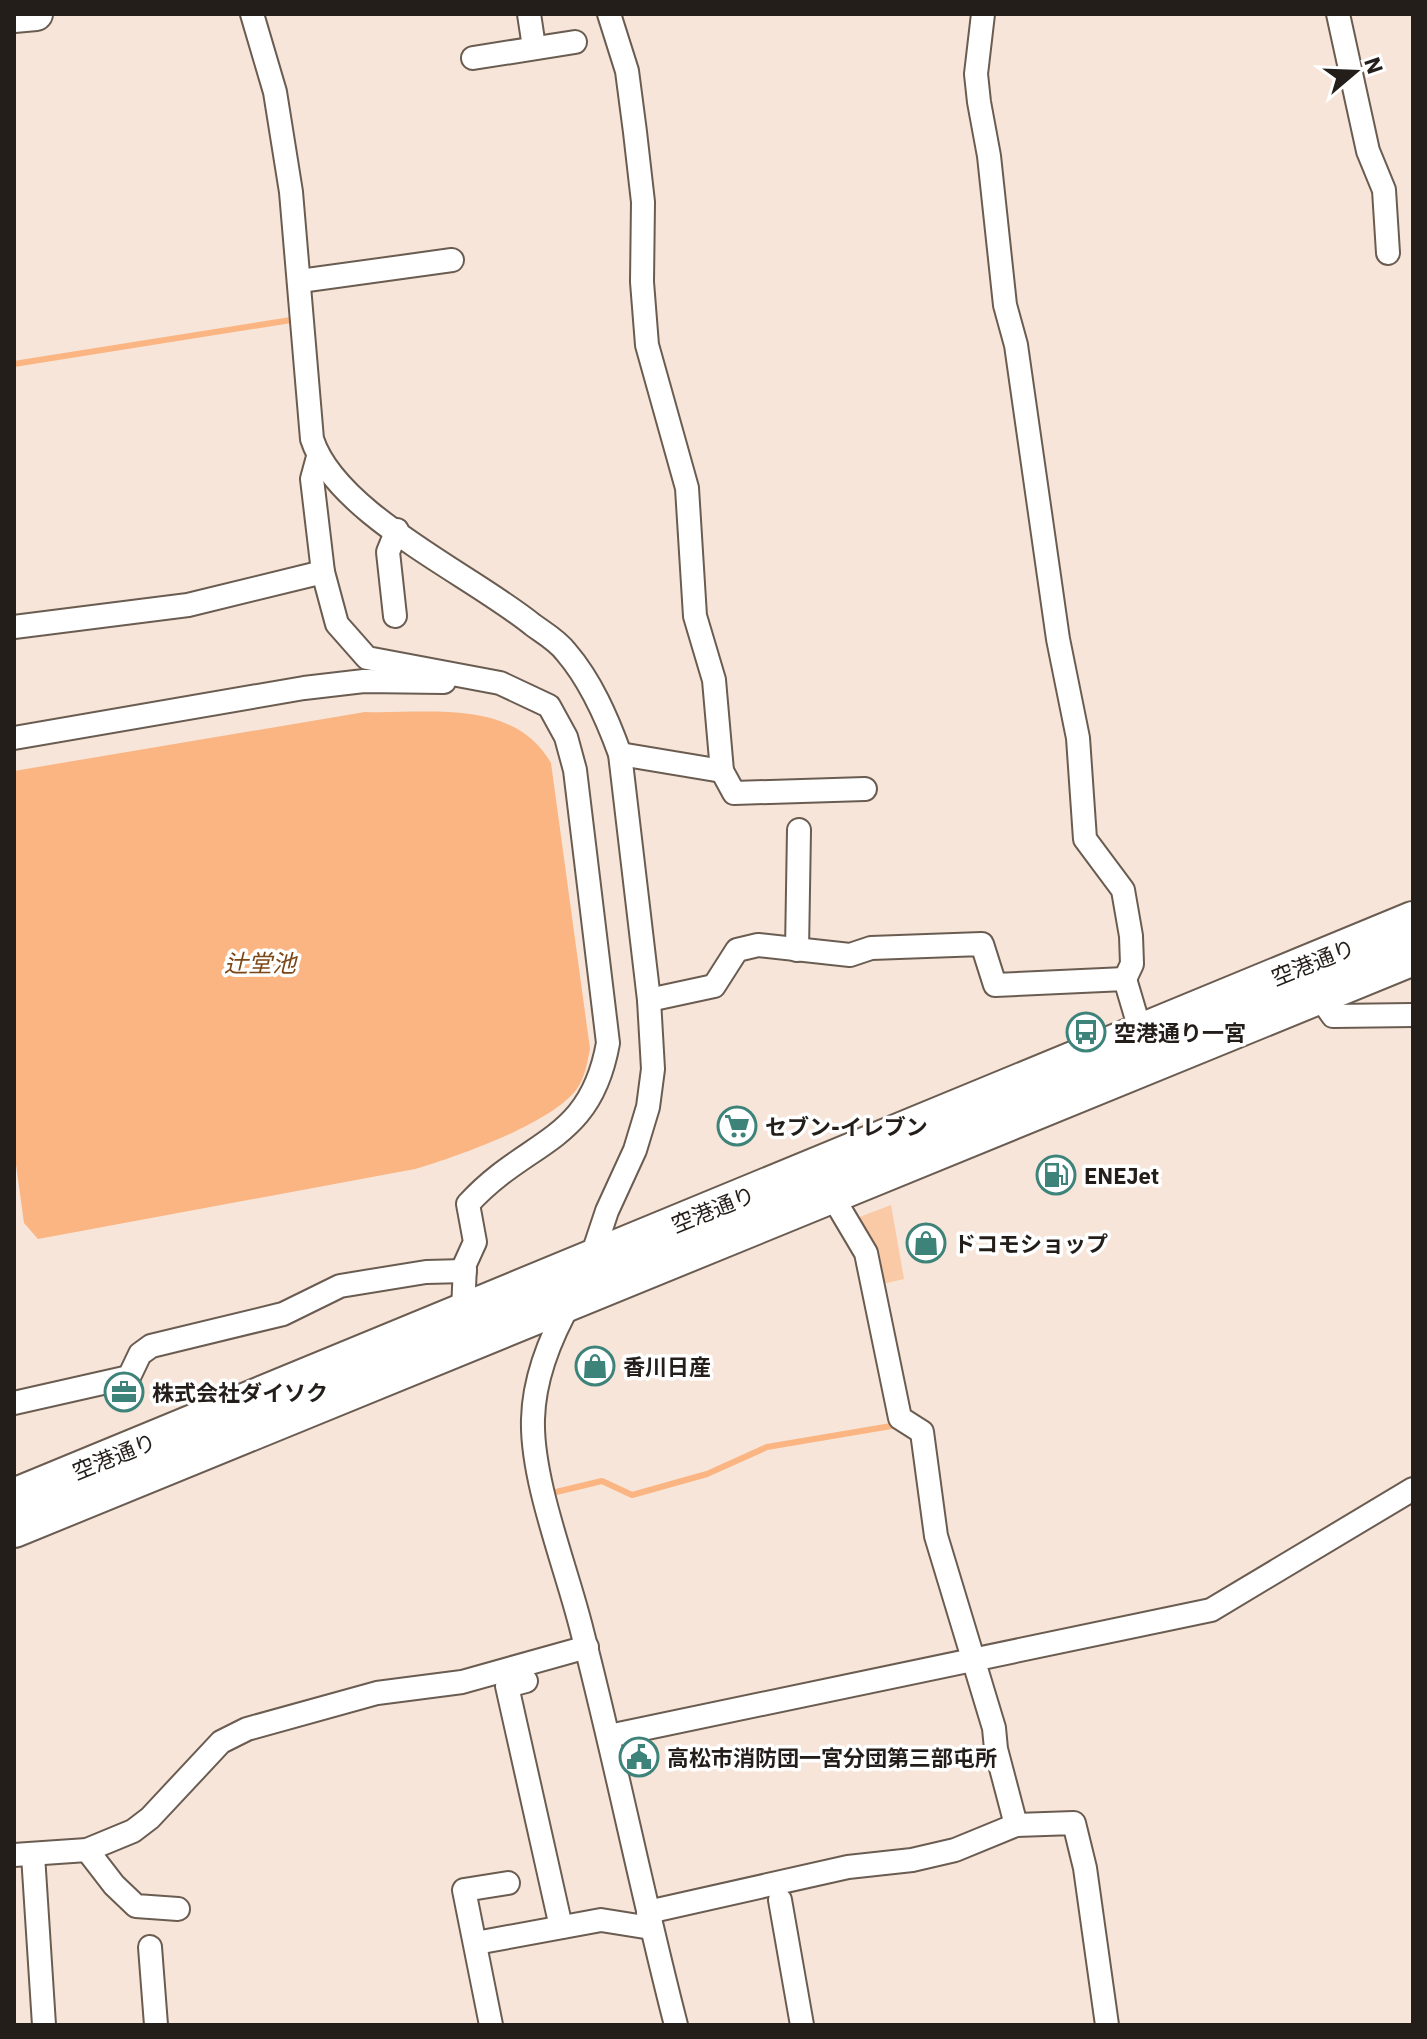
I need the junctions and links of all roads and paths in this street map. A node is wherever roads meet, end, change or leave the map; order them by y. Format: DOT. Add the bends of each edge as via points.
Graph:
graph roads {
  1 [pos="36,14"];
  2 [pos="252,14"];
  3 [pos="529,14"];
  4 [pos="609,14"];
  5 [pos="983,14"];
  6 [pos="1338,14"];
  7 [pos="14,16"];
  8 [pos="575,42"];
  9 [pos="534,47"];
  10 [pos="473,58"];
  11 [pos="1388,253"];
  12 [pos="452,260"];
  13 [pos="300,281"];
  14 [pos="318,457"];
  15 [pos="397,530"];
  16 [pos="323,572"];
  17 [pos="395,616"];
  18 [pos="14,627"];
  19 [pos="455,676"];
  20 [pos="14,738"];
  21 [pos="620,754"];
  22 [pos="722,771"];
  23 [pos="865,789"];
  24 [pos="799,830"];
  25 [pos="1413,921"];
  26 [pos="797,950"];
  27 [pos="1413,956"];
  28 [pos="1125,979"];
  29 [pos="1318,995"];
  30 [pos="649,1000"];
  31 [pos="1413,1015"];
  32 [pos="1141,1033"];
  33 [pos="831,1194"];
  34 [pos="592,1259"];
  35 [pos="465,1271"];
  36 [pos="572,1300"];
  37 [pos="469,1326"];
  38 [pos="14,1403"];
  39 [pos="14,1481"];
  40 [pos="1413,1489"];
  41 [pos="16,1526"];
  42 [pos="587,1647"];
  43 [pos="972,1660"];
  44 [pos="526,1681"];
  45 [pos="609,1736"];
  46 [pos="1016,1825"];
  47 [pos="87,1850"];
  48 [pos="24,1855"];
  49 [pos="508,1883"];
  50 [pos="780,1900"];
  51 [pos="178,1909"];
  52 [pos="649,1920"];
  53 [pos="561,1927"];
  54 [pos="476,1943"];
  55 [pos="150,1947"];
  56 [pos="44,2025"];
  57 [pos="156,2025"];
  58 [pos="490,2025"];
  59 [pos="676,2025"];
  60 [pos="802,2025"];
  61 [pos="1107,2025"];
  1 -- 7 [label="main road"];
  2 -- 13 [label="street" via="275,92"];
  3 -- 9 [label="street"];
  4 -- 22 [label="street" via="627,71 635,132 643,202 647,345 687,488 692,593 714,680"];
  5 -- 28 [label="street" via="976,74 1005,305 1016,345 1058,639 1078,738 1085,839 1123,890 1132,950"];
  6 -- 11 [label="street" via="1368,151 1384,190"];
  8 -- 9 [label="street"];
  9 -- 10 [label="street"];
  12 -- 13 [label="street"];
  13 -- 14 [label="street" via="312,439"];
  14 -- 15 [label="street" via="358,504"];
  14 -- 16 [label="street" via="312,479"];
  15 -- 17 [label="street" via="388,552"];
  15 -- 21 [label="street" via="566,650 607,718"];
  16 -- 18 [label="street" via="188,605"];
  16 -- 19 [label="street" via="337,624 367,658"];
  19 -- 20 [label="street" via="440,684 364,681 304,688"];
  19 -- 35 [label="street" via="526,693 549,706 566,737 575,770 608,1043 592,1098 575,1121 487,1183 468,1204 475,1242"];
  21 -- 22 [label="street"];
  21 -- 30 [label="street"];
  22 -- 23 [label="street" via="734,793"];
  24 -- 26 [label="street"];
  25 -- 32 [label="highway, 空港通り"];
  26 -- 28 [label="street" via="850,955 871,948 982,944 995,985"];
  26 -- 30 [label="street" via="758,945 737,950 714,986"];
  27 -- 29 [label="highway, 空港通り"];
  28 -- 32 [label="street"];
  29 -- 31 [label="street" via="1333,1016"];
  29 -- 33 [label="highway, 空港通り"];
  30 -- 34 [label="street" via="653,1069 648,1107"];
  32 -- 34 [label="highway, 空港通り"];
  33 -- 36 [label="highway, 空港通り"];
  33 -- 43 [label="street" via="866,1253 900,1418 922,1432 936,1536"];
  34 -- 36 [label="street"];
  34 -- 37 [label="highway, 空港通り"];
  35 -- 37 [label="street"];
  35 -- 38 [label="street" via="340,1286 283,1314 151,1346 140,1354 129,1377"];
  36 -- 37 [label="highway, 空港通り"];
  36 -- 42 [label="street" via="548,1350 532,1420 541,1478"];
  37 -- 39 [label="highway" via="431,1312"];
  37 -- 41 [label="highway, 空港通り"];
  40 -- 43 [label="street" via="1211,1610"];
  42 -- 45 [label="street"];
  42 -- 47 [label="street" via="462,1682 377,1693 247,1729 221,1742 133,1831"];
  43 -- 45 [label="street"];
  43 -- 46 [label="street"];
  44 -- 53 [label="street" via="507,1686"];
  45 -- 52 [label="street"];
  46 -- 52 [label="street" via="955,1850 848,1867"];
  46 -- 61 [label="street" via="1074,1823"];
  47 -- 48 [label="street"];
  47 -- 51 [label="street" via="136,1906"];
  48 -- 56 [label="street"];
  49 -- 54 [label="street" via="464,1890"];
  50 -- 60 [label="street"];
  52 -- 53 [label="street"];
  52 -- 59 [label="street"];
  53 -- 54 [label="street"];
  54 -- 58 [label="street"];
  55 -- 57 [label="street"];
}
